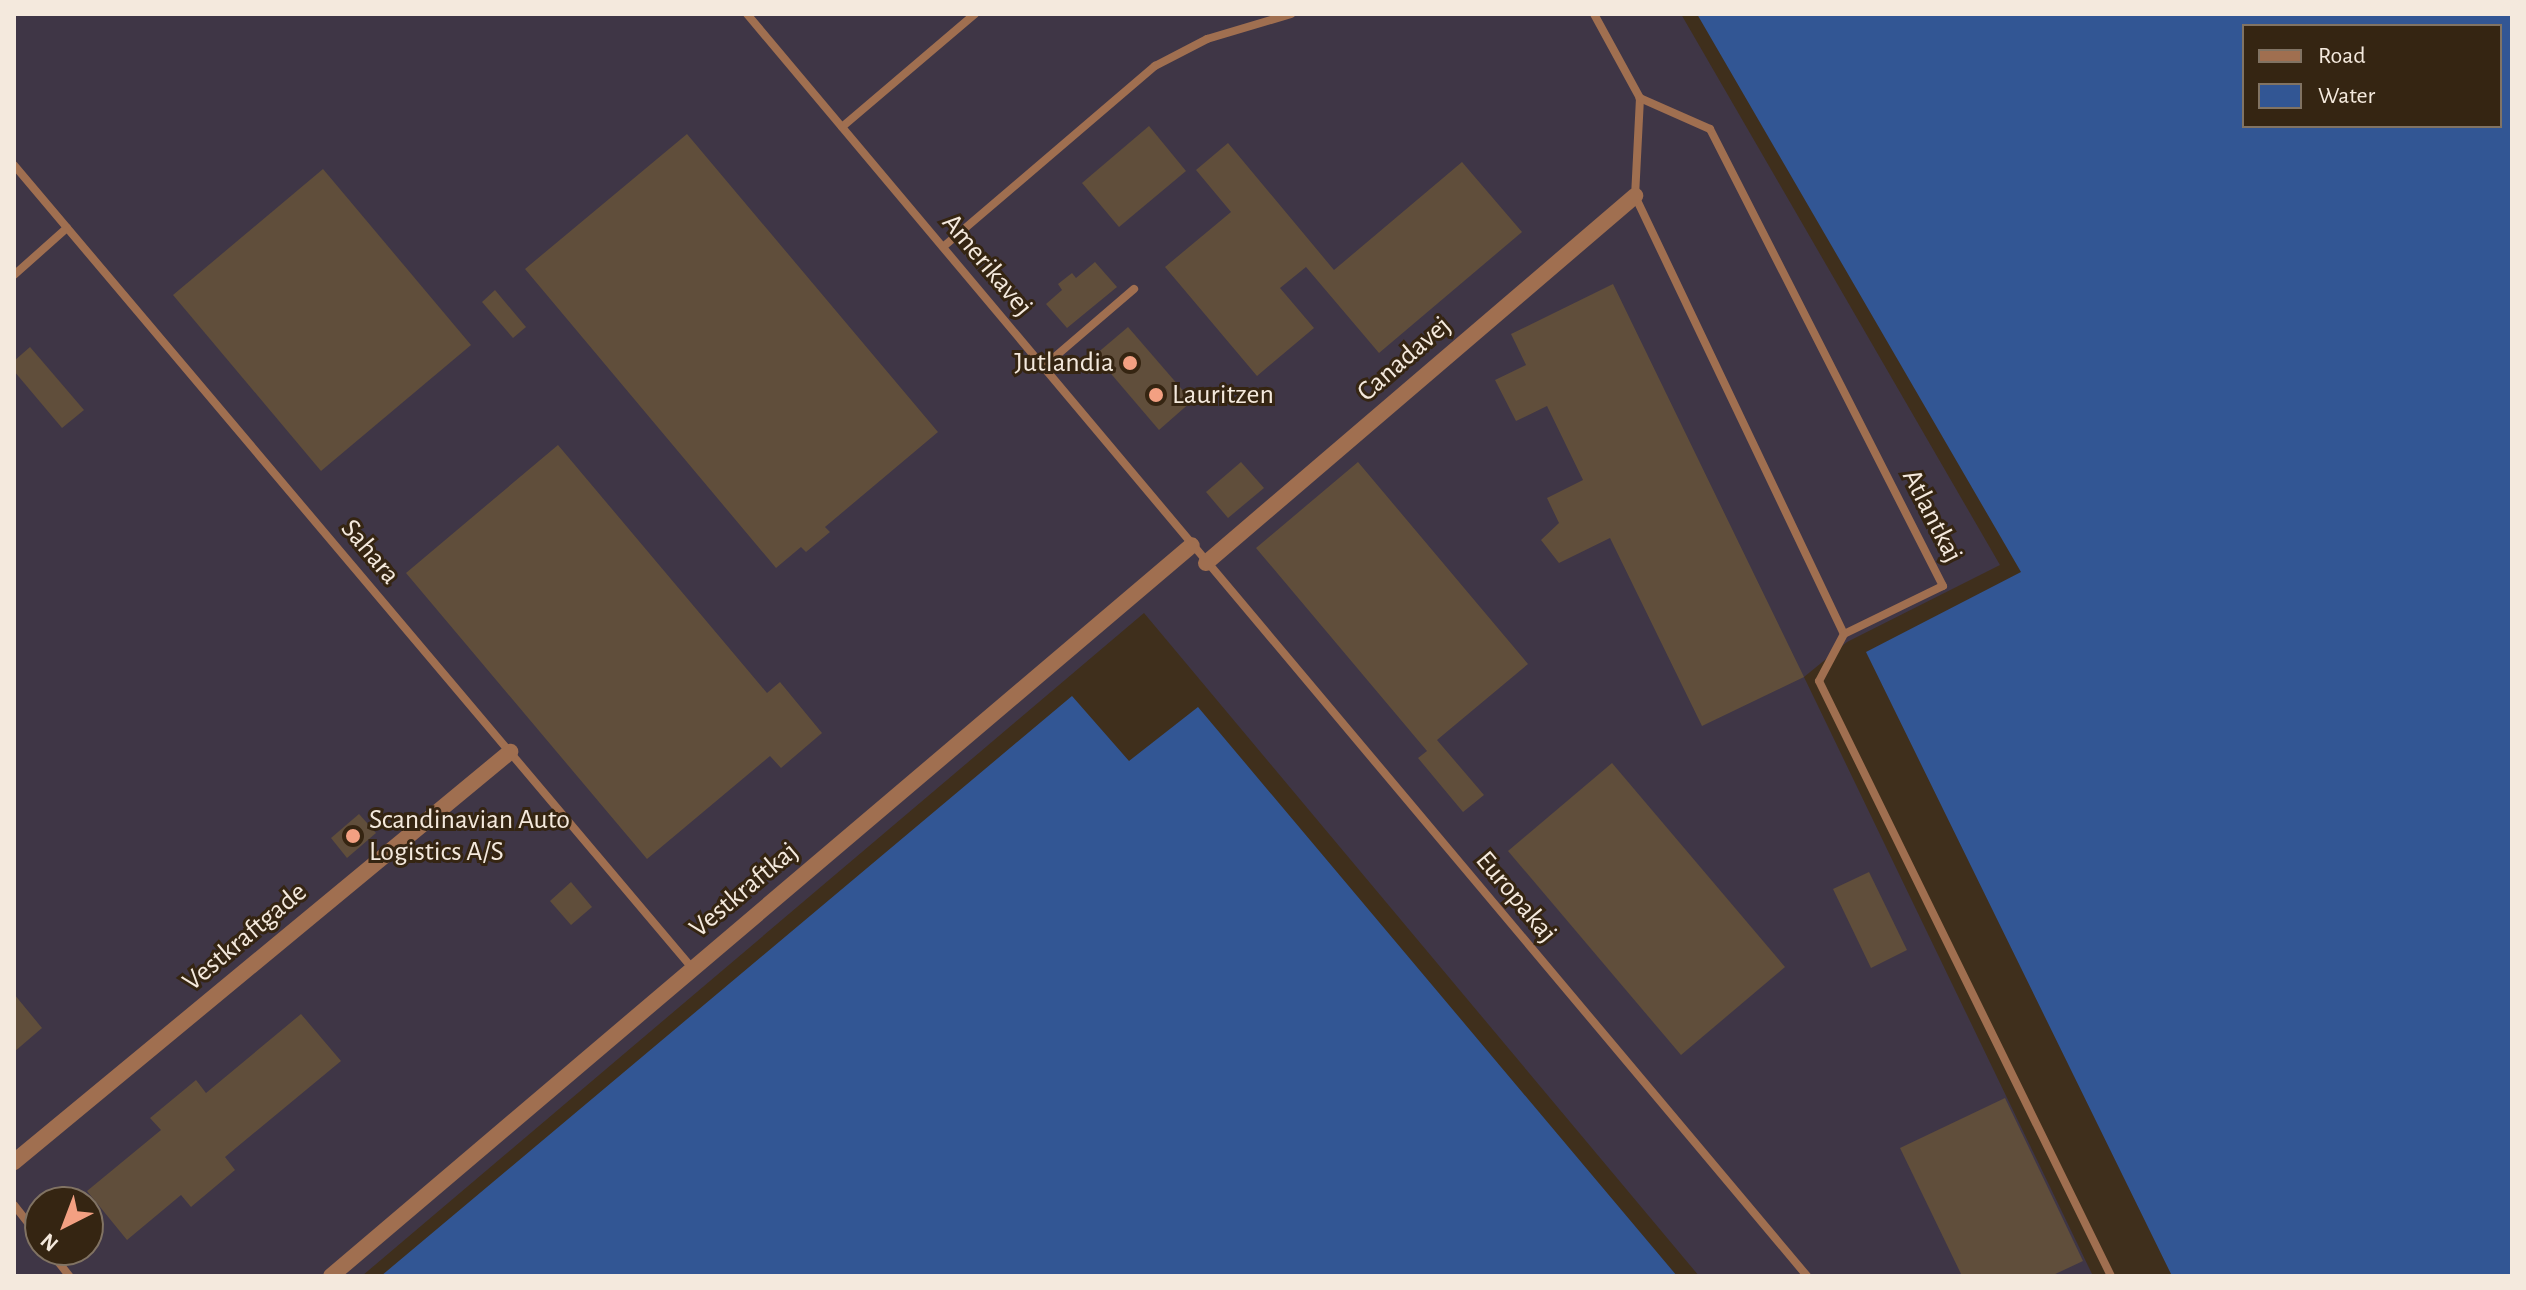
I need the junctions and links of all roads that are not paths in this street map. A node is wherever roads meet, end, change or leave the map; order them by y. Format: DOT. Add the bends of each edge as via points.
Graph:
graph roads {
  1 [pos="747,14"];
  2 [pos="975,14"];
  3 [pos="1291,14"];
  4 [pos="1594,14"];
  5 [pos="1640,98"];
  6 [pos="842,127"];
  7 [pos="14,165"];
  8 [pos="1635,196"];
  9 [pos="67,228"];
  10 [pos="943,247"];
  11 [pos="14,275"];
  12 [pos="1134,289"];
  13 [pos="1043,367"];
  14 [pos="1192,545"];
  15 [pos="1206,563"];
  16 [pos="1844,634"];
  17 [pos="510,752"];
  18 [pos="692,968"];
  19 [pos="14,1162"];
  20 [pos="331,1276"];
  21 [pos="1807,1276"];
  22 [pos="2111,1276"];
  1 -- 6 [label="lane, Amerikavej"];
  2 -- 6 [label="lane"];
  3 -- 10 [label="lane" via="1207,39 1155,66"];
  4 -- 5 [label="lane"];
  5 -- 8 [label="lane"];
  5 -- 16 [label="lane, Atlantkaj" via="1710,129 1943,586"];
  6 -- 10 [label="lane, Amerikavej"];
  7 -- 9 [label="lane, Sahara"];
  8 -- 15 [label="street, Canadavej"];
  8 -- 16 [label="lane"];
  9 -- 11 [label="lane"];
  9 -- 17 [label="lane, Sahara"];
  10 -- 13 [label="lane, Amerikavej"];
  12 -- 13 [label="lane"];
  13 -- 14 [label="lane, Amerikavej"];
  14 -- 15 [label="lane, Europakaj"];
  14 -- 18 [label="street, Vestkraftkaj"];
  15 -- 21 [label="lane, Europakaj"];
  16 -- 22 [label="lane" via="1819,681"];
  17 -- 18 [label="lane, Sahara"];
  17 -- 19 [label="street, Vestkraftgade"];
  18 -- 20 [label="street, Vestkraftkaj"];
}
